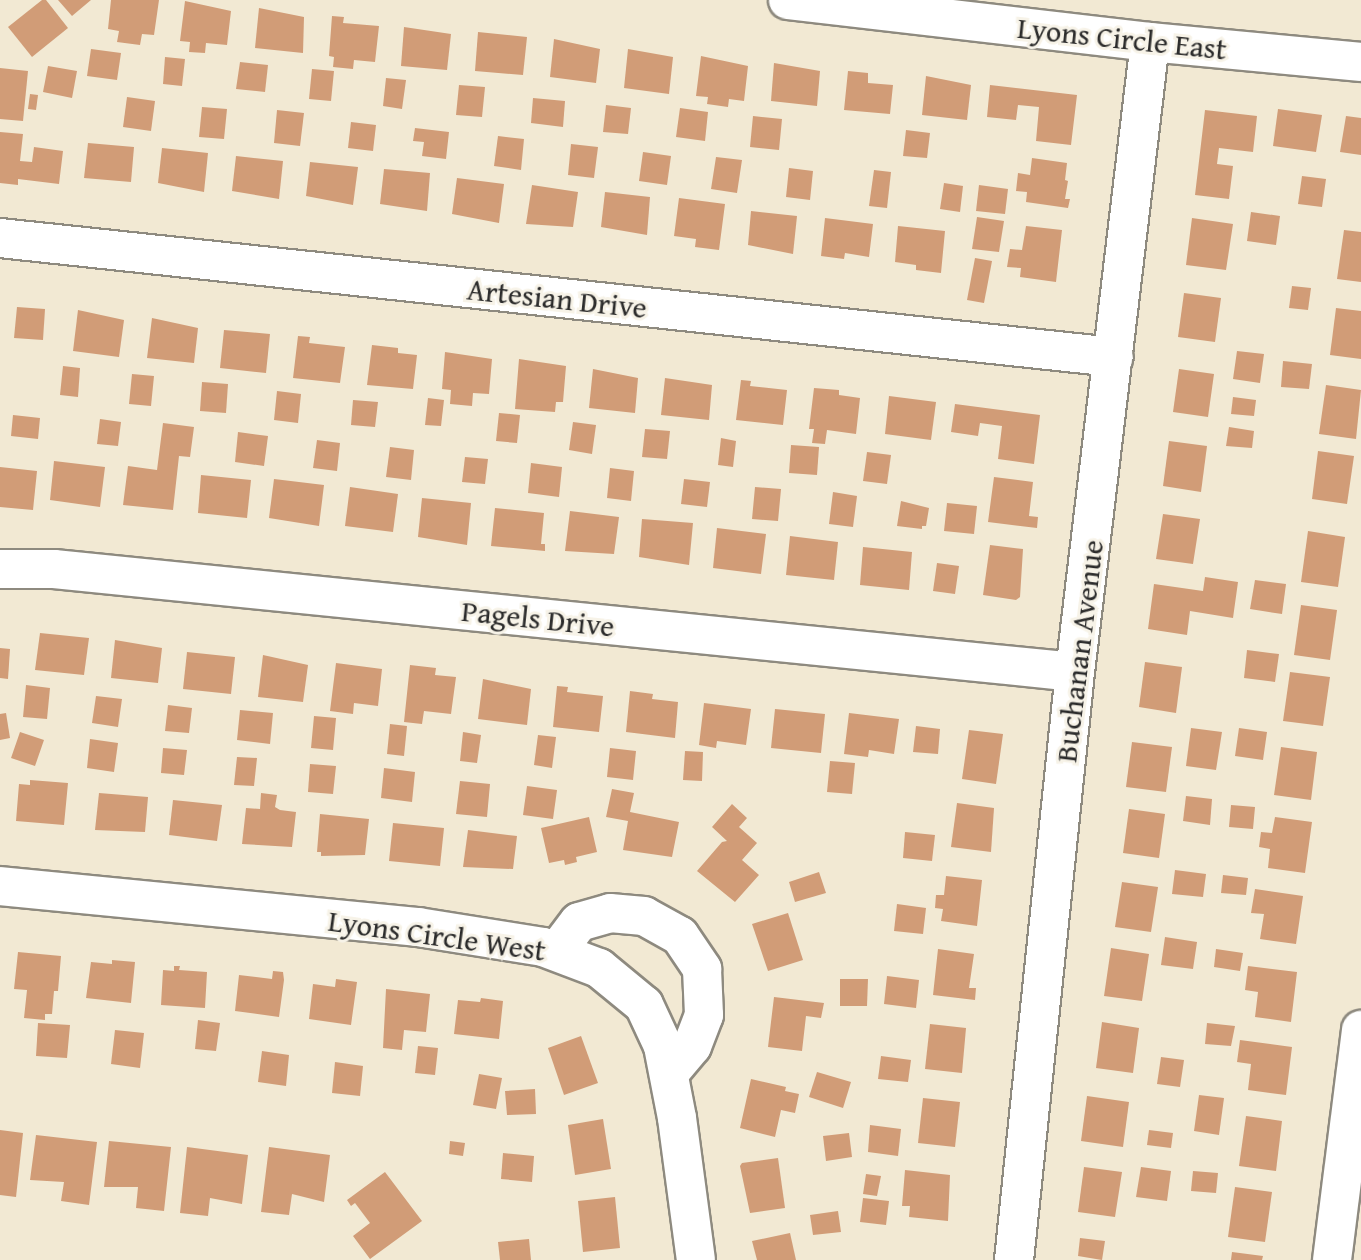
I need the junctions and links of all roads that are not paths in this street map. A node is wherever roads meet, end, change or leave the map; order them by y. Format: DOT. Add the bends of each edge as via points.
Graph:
graph roads {
  1 [pos="788,0"];
  2 [pos="1150,42"];
  3 [pos="1361,62"];
  4 [pos="0,238"];
  5 [pos="1114,357"];
  6 [pos="0,569"];
  7 [pos="1075,672"];
  8 [pos="0,886"];
  9 [pos="557,951"];
  10 [pos="1361,1030"];
  11 [pos="670,1072"];
  12 [pos="696,1260"];
  13 [pos="1014,1260"];
  14 [pos="1332,1260"];
  1 -- 2 [label="street, Lyons Circle East"];
  2 -- 3 [label="street, Lyons Circle East"];
  2 -- 5 [label="street, Buchanan Avenue"];
  4 -- 5 [label="street, Artesian Drive"];
  5 -- 7 [label="street, Buchanan Avenue"];
  6 -- 7 [label="street, Pagels Drive" via="54,569"];
  7 -- 13 [label="street, Buchanan Avenue"];
  8 -- 9 [label="street, Lyons Circle West" via="418,927"];
  9 -- 11 [label="street, Lyons Circle West" via="599,968 644,1005"];
  9 -- 11 [label="street" via="579,922 610,913 644,916 680,936 702,969 704,1015 692,1046"];
  10 -- 14 [label="street"];
  11 -- 12 [label="street, Lyons Circle West"];
}
